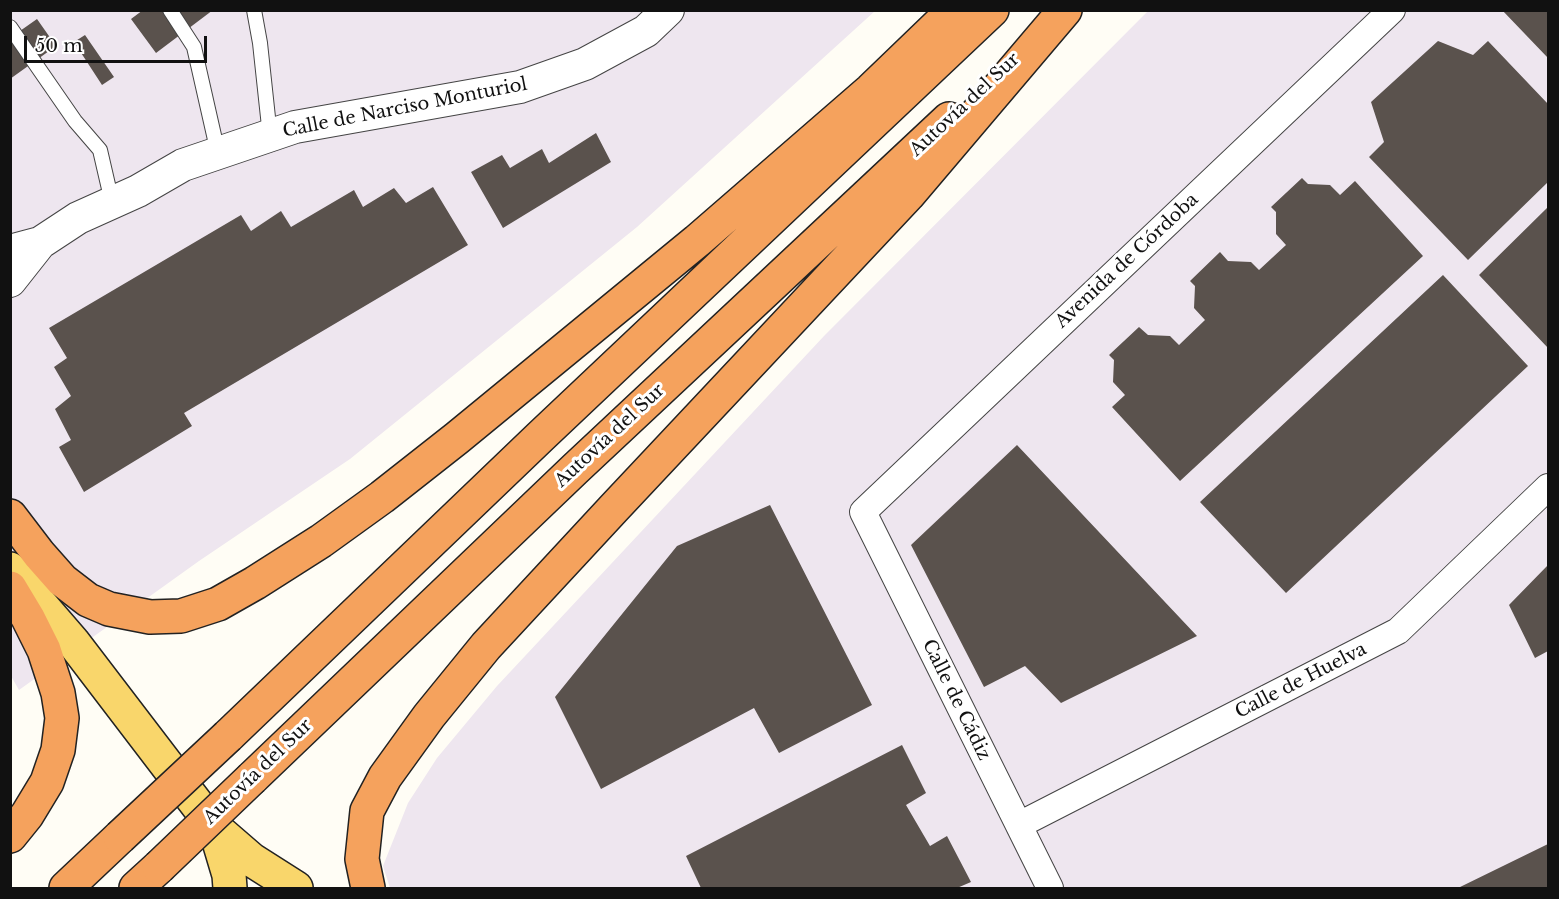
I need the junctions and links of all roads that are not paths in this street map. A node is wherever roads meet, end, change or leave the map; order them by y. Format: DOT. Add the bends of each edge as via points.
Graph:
graph roads {
  1 [pos="170,10"];
  2 [pos="254,10"];
  3 [pos="668,10"];
  4 [pos="954,10"];
  5 [pos="992,10"];
  6 [pos="1392,10"];
  7 [pos="1065,11"];
  8 [pos="10,27"];
  9 [pos="270,136"];
  10 [pos="218,153"];
  11 [pos="112,202"];
  12 [pos="25,247"];
  13 [pos="10,281"];
  14 [pos="1545,498"];
  15 [pos="863,512"];
  16 [pos="10,516"];
  17 [pos="10,525"];
  18 [pos="10,569"];
  19 [pos="10,588"];
  20 [pos="73,642"];
  21 [pos="1019,825"];
  22 [pos="215,828"];
  23 [pos="10,836"];
  24 [pos="148,878"];
  25 [pos="66,888"];
  26 [pos="230,888"];
  27 [pos="296,888"];
  28 [pos="368,888"];
  29 [pos="1050,888"];
  1 -- 10 [label="lane" via="194,47"];
  2 -- 9 [label="lane"];
  3 -- 9 [label="street, Calle de Narciso Monturiol" via="646,31 585,64 520,87 295,128"];
  4 -- 16 [label="highway" via="871,90 698,241 457,438 321,541 218,603 181,616 150,617 109,609 88,600 62,580"];
  5 -- 25 [label="highway, bridge"];
  6 -- 15 [label="street, Avenida de Córdoba"];
  7 -- 24 [label="highway, Autovía del Sur, bridge" via="584,460"];
  7 -- 28 [label="highway" via="908,195 502,629 429,716 385,777 367,811 362,860"];
  8 -- 11 [label="lane" via="99,150"];
  9 -- 10 [label="street, Calle de Narciso Monturiol"];
  10 -- 11 [label="street, Calle de Narciso Monturiol" via="183,165"];
  11 -- 12 [label="street, Calle de Narciso Monturiol"];
  12 -- 13 [label="street, Calle de Narciso Monturiol"];
  14 -- 21 [label="street, Calle de Huelva" via="1398,632"];
  15 -- 21 [label="street, Calle de Cádiz"];
  17 -- 20 [label="main road"];
  18 -- 20 [label="main road"];
  19 -- 23 [label="highway" via="44,650 62,718 58,750 47,782"];
  20 -- 22 [label="main road"];
  21 -- 29 [label="street, Calle de Cádiz"];
  22 -- 26 [label="main road"];
  22 -- 27 [label="main road" via="252,860"];
}
